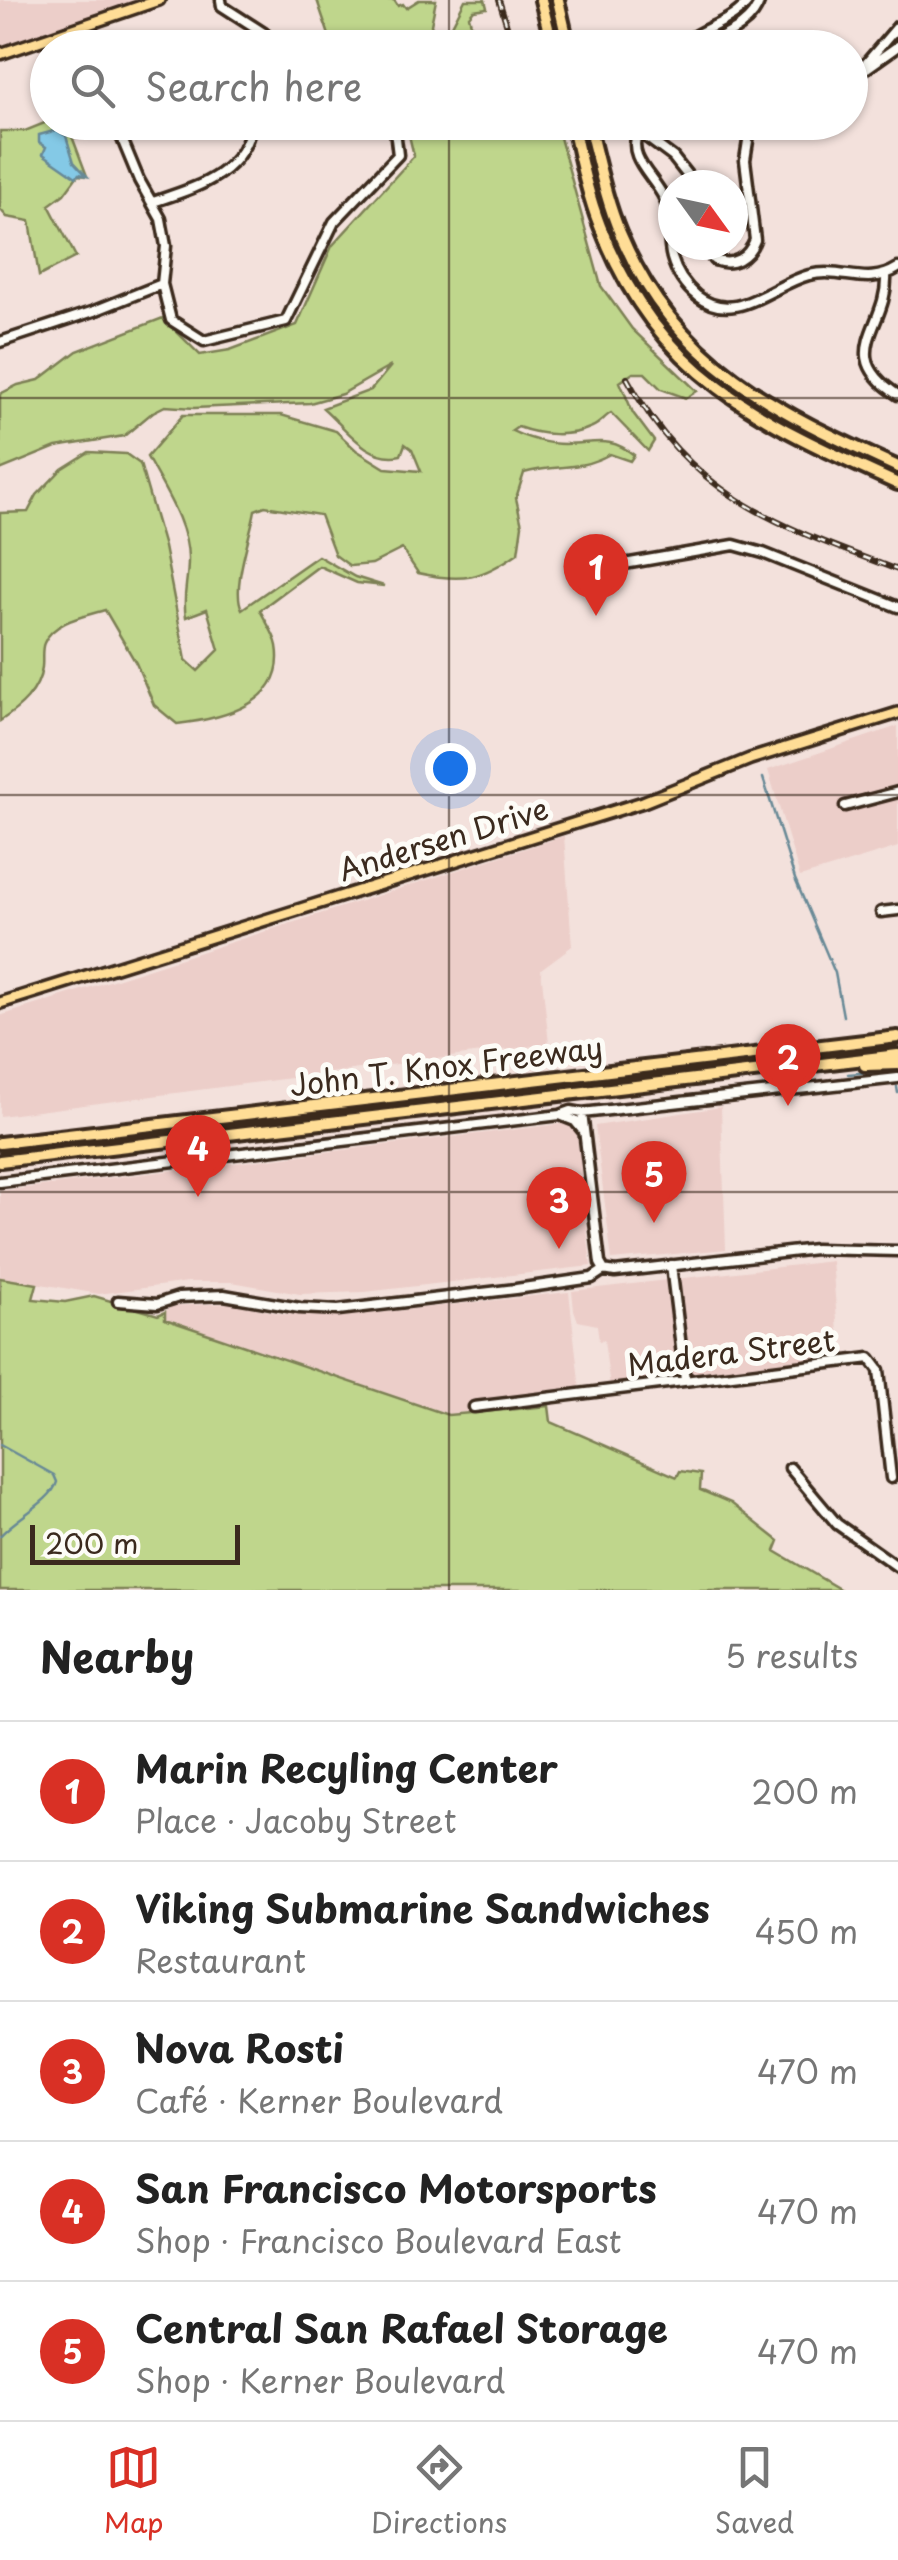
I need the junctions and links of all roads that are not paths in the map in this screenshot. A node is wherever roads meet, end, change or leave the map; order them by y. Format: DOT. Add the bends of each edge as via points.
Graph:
graph roads {
  1 [pos="159,0"];
  2 [pos="221,0"];
  3 [pos="541,0"];
  4 [pos="558,0"];
  5 [pos="749,0"];
  6 [pos="760,0"];
  7 [pos="898,26"];
  8 [pos="80,27"];
  9 [pos="71,30"];
  10 [pos="81,30"];
  11 [pos="261,30"];
  12 [pos="548,30"];
  13 [pos="566,30"];
  14 [pos="704,30"];
  15 [pos="733,30"];
  16 [pos="30,44"];
  17 [pos="898,46"];
  18 [pos="0,54"];
  19 [pos="868,63"];
  20 [pos="868,68"];
  21 [pos="122,140"];
  22 [pos="247,140"];
  23 [pos="396,140"];
  24 [pos="577,140"];
  25 [pos="593,140"];
  26 [pos="635,140"];
  27 [pos="650,140"];
  28 [pos="747,140"];
  29 [pos="683,170"];
  30 [pos="748,170"];
  31 [pos="748,173"];
  32 [pos="153,202"];
  33 [pos="748,251"];
  34 [pos="898,268"];
  35 [pos="886,275"];
  36 [pos="162,284"];
  37 [pos="0,342"];
  38 [pos="898,395"];
  39 [pos="898,467"];
  40 [pos="898,484"];
  41 [pos="601,568"];
  42 [pos="898,607"];
  43 [pos="898,713"];
  44 [pos="898,792"];
  45 [pos="845,806"];
  46 [pos="898,910"];
  47 [pos="882,912"];
  48 [pos="0,1003"];
  49 [pos="898,1036"];
  50 [pos="898,1055"];
  51 [pos="898,1064"];
  52 [pos="804,1066"];
  53 [pos="898,1078"];
  54 [pos="582,1113"];
  55 [pos="560,1115"];
  56 [pos="584,1132"];
  57 [pos="0,1143"];
  58 [pos="0,1162"];
  59 [pos="0,1182"];
  60 [pos="898,1252"];
  61 [pos="672,1266"];
  62 [pos="604,1270"];
  63 [pos="118,1301"];
  64 [pos="685,1380"];
  65 [pos="474,1407"];
  66 [pos="790,1468"];
  67 [pos="891,1478"];
  68 [pos="898,1567"];
  1 -- 8 [label="main road"];
  2 -- 11 [label="street"];
  3 -- 12 [label="highway"];
  4 -- 13 [label="highway"];
  5 -- 14 [label="street"];
  6 -- 15 [label="street"];
  7 -- 19 [label="street"];
  8 -- 9 [label="main road"];
  8 -- 10 [label="street"];
  16 -- 18 [label="main road"];
  17 -- 20 [label="street"];
  21 -- 32 [label="street"];
  22 -- 32 [label="street" via="220,176"];
  23 -- 36 [label="street" via="398,155 334,222 286,321 204,341 171,320"];
  24 -- 40 [label="highway" via="606,242 673,346 756,416"];
  25 -- 39 [label="highway" via="627,248 687,337 769,404"];
  26 -- 35 [label="street" via="636,156 668,206 674,263 700,298 733,307 824,272"];
  27 -- 29 [label="street"];
  28 -- 30 [label="street"];
  31 -- 33 [label="street" via="756,240"];
  32 -- 36 [label="street" via="166,246"];
  34 -- 35 [label="street"];
  35 -- 38 [label="street" via="866,354 878,379"];
  36 -- 37 [label="street"];
  41 -- 42 [label="street" via="734,546"];
  43 -- 48 [label="main road, Andersen Drive" via="744,761 643,802"];
  44 -- 45 [label="street"];
  46 -- 47 [label="street"];
  49 -- 57 [label="highway, John T. Knox Freeway"];
  50 -- 52 [label="highway"];
  51 -- 52 [label="highway"];
  52 -- 58 [label="highway, John T. Knox Freeway"];
  53 -- 54 [label="street"];
  54 -- 55 [label="street"];
  54 -- 56 [label="street"];
  55 -- 56 [label="street"];
  55 -- 59 [label="street"];
  56 -- 62 [label="street"];
  60 -- 61 [label="street" via="816,1248"];
  61 -- 62 [label="street"];
  61 -- 64 [label="street"];
  62 -- 63 [label="street" via="592,1278 516,1290 347,1310 224,1295 156,1304"];
  64 -- 65 [label="street, Madera Street"];
  64 -- 67 [label="street, Madera Street" via="870,1358 879,1370"];
  66 -- 68 [label="street" via="837,1524"];
}
